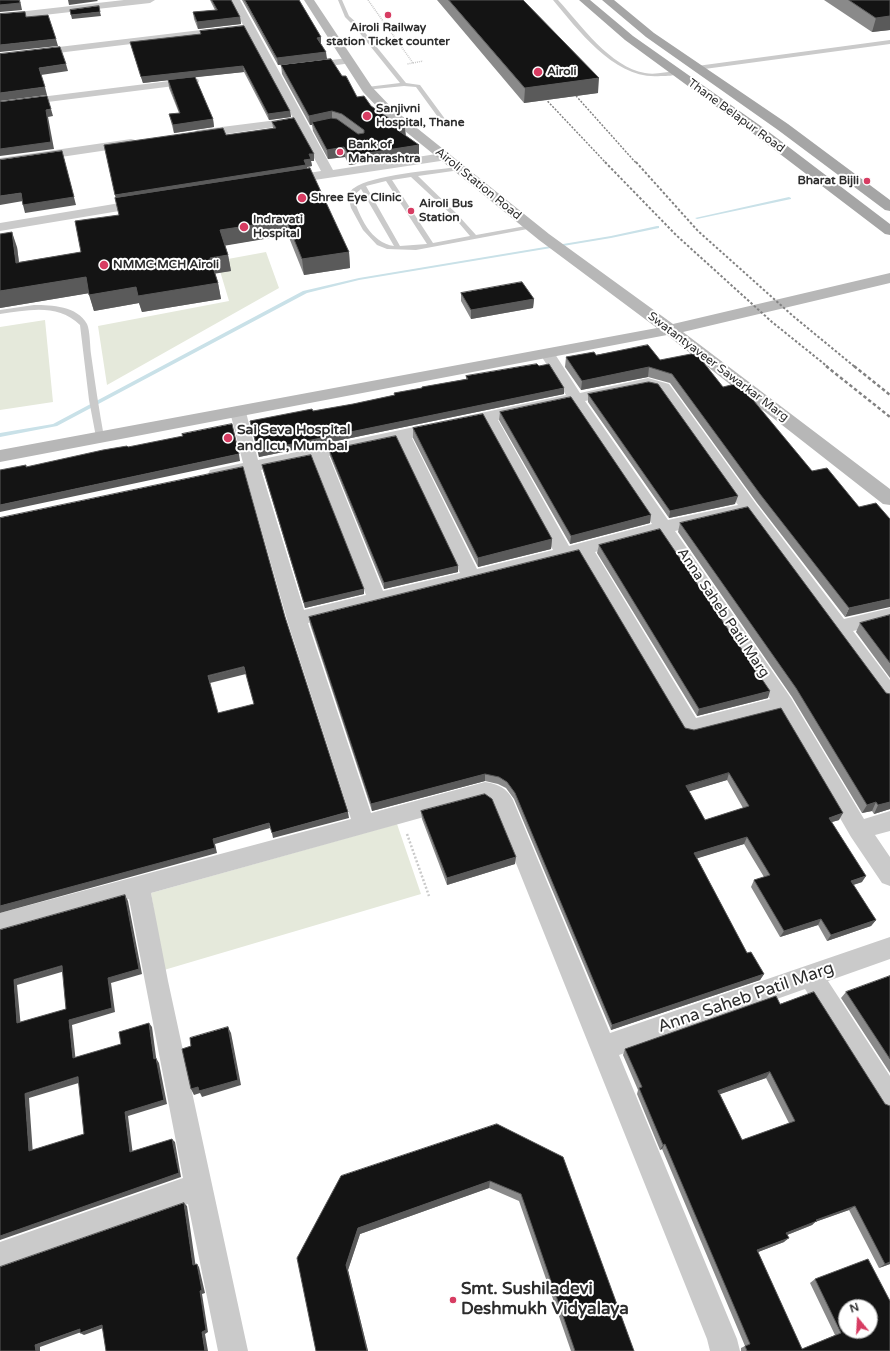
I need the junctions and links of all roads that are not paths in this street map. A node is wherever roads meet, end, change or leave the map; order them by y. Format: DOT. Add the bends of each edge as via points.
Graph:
graph roads {
  1 [pos="150,0"];
  2 [pos="235,0"];
  3 [pos="309,0"];
  4 [pos="340,0"];
  5 [pos="555,0"];
  6 [pos="584,0"];
  7 [pos="607,0"];
  8 [pos="0,17"];
  9 [pos="249,27"];
  10 [pos="890,42"];
  11 [pos="0,57"];
  12 [pos="348,61"];
  13 [pos="697,68"];
  14 [pos="273,71"];
  15 [pos="676,73"];
  16 [pos="194,81"];
  17 [pos="404,84"];
  18 [pos="367,89"];
  19 [pos="0,105"];
  20 [pos="445,123"];
  21 [pos="305,126"];
  22 [pos="189,135"];
  23 [pos="142,142"];
  24 [pos="443,157"];
  25 [pos="0,162"];
  26 [pos="458,168"];
  27 [pos="329,174"];
  28 [pos="413,175"];
  29 [pos="388,179"];
  30 [pos="278,182"];
  31 [pos="363,186"];
  32 [pos="155,202"];
  33 [pos="890,207"];
  34 [pos="0,227"];
  35 [pos="531,227"];
  36 [pos="890,231"];
  37 [pos="544,237"];
  38 [pos="474,238"];
  39 [pos="431,245"];
  40 [pos="398,248"];
  41 [pos="890,278"];
  42 [pos="0,312"];
  43 [pos="670,330"];
  44 [pos="548,354"];
  45 [pos="576,399"];
  46 [pos="238,412"];
  47 [pos="488,417"];
  48 [pos="98,432"];
  49 [pos="402,435"];
  50 [pos="319,452"];
  51 [pos="0,456"];
  52 [pos="252,466"];
  53 [pos="199,477"];
  54 [pos="890,499"];
  55 [pos="750,508"];
  56 [pos="664,527"];
  57 [pos="574,551"];
  58 [pos="471,576"];
  59 [pos="376,598"];
  60 [pos="890,615"];
  61 [pos="297,619"];
  62 [pos="839,627"];
  63 [pos="890,695"];
  64 [pos="784,704"];
  65 [pos="890,821"];
  66 [pos="364,826"];
  67 [pos="859,830"];
  68 [pos="890,876"];
  69 [pos="138,886"];
  70 [pos="0,924"];
  71 [pos="890,948"];
  72 [pos="810,976"];
  73 [pos="602,1048"];
  74 [pos="890,1100"];
  75 [pos="198,1186"];
  76 [pos="0,1256"];
  77 [pos="233,1351"];
  78 [pos="725,1351"];
  1 -- 8 [label="street"];
  2 -- 9 [label="street"];
  3 -- 12 [label="main road, Airoli Station Road"];
  4 -- 17 [label="lane" via="347,17"];
  5 -- 15 [label="lane" via="597,46 625,68 644,75"];
  6 -- 15 [label="main road, Thane Belapur Road"];
  7 -- 13 [label="main road, Thane Belapur Road" via="650,35"];
  9 -- 11 [label="street"];
  9 -- 14 [label="street"];
  10 -- 13 [label="lane"];
  12 -- 14 [label="street"];
  12 -- 18 [label="main road, Airoli Station Road"];
  13 -- 33 [label="main road, Thane Belapur Road" via="783,127"];
  14 -- 21 [label="street"];
  15 -- 36 [label="main road, Thane Belapur Road" via="760,132"];
  16 -- 19 [label="street"];
  17 -- 18 [label="lane"];
  17 -- 20 [label="lane" via="418,86"];
  18 -- 24 [label="main road, Airoli Station Road" via="388,111"];
  21 -- 22 [label="street"];
  21 -- 27 [label="street"];
  23 -- 25 [label="street"];
  24 -- 26 [label="main road, Airoli Station Road"];
  24 -- 27 [label="street"];
  26 -- 28 [label="lane"];
  26 -- 35 [label="main road, Airoli Station Road"];
  27 -- 30 [label="street"];
  28 -- 29 [label="lane"];
  28 -- 38 [label="lane" via="455,215"];
  29 -- 31 [label="lane"];
  29 -- 39 [label="lane"];
  31 -- 40 [label="lane"];
  31 -- 40 [label="lane" via="350,196 353,207 371,237 380,244"];
  32 -- 34 [label="street"];
  35 -- 37 [label="main road, Airoli Station Road"];
  35 -- 38 [label="lane"];
  37 -- 43 [label="main road, Swatantyaveer Sawarkar Marg"];
  38 -- 39 [label="lane"];
  39 -- 40 [label="lane"];
  41 -- 43 [label="main road"];
  42 -- 48 [label="lane" via="44,307 62,309 78,317 84,325"];
  43 -- 44 [label="main road"];
  43 -- 54 [label="main road, Swatantyaveer Sawarkar Marg"];
  44 -- 45 [label="street, Anna Saheb Patil Marg"];
  44 -- 46 [label="main road"];
  45 -- 47 [label="street"];
  45 -- 55 [label="street" via="648,383 662,387"];
  45 -- 56 [label="street, Anna Saheb Patil Marg"];
  46 -- 48 [label="main road"];
  46 -- 52 [label="street"];
  47 -- 49 [label="street"];
  47 -- 57 [label="street"];
  48 -- 51 [label="main road"];
  49 -- 50 [label="street"];
  49 -- 58 [label="street"];
  50 -- 52 [label="street"];
  50 -- 59 [label="street"];
  52 -- 53 [label="street"];
  52 -- 61 [label="street"];
  55 -- 56 [label="street"];
  55 -- 62 [label="street"];
  56 -- 57 [label="street"];
  56 -- 64 [label="street, Anna Saheb Patil Marg"];
  57 -- 58 [label="street"];
  57 -- 64 [label="street" via="691,728"];
  58 -- 59 [label="street"];
  59 -- 61 [label="street"];
  60 -- 62 [label="street"];
  61 -- 66 [label="street"];
  62 -- 63 [label="street"];
  64 -- 67 [label="street, Anna Saheb Patil Marg"];
  65 -- 67 [label="street"];
  66 -- 69 [label="street"];
  66 -- 73 [label="street" via="485,791 502,800"];
  67 -- 68 [label="street, Anna Saheb Patil Marg"];
  69 -- 70 [label="street"];
  69 -- 75 [label="street"];
  71 -- 72 [label="street, Anna Saheb Patil Marg"];
  72 -- 73 [label="street, Anna Saheb Patil Marg"];
  72 -- 74 [label="street"];
  73 -- 78 [label="street"];
  75 -- 76 [label="street"];
  75 -- 77 [label="street"];
}
